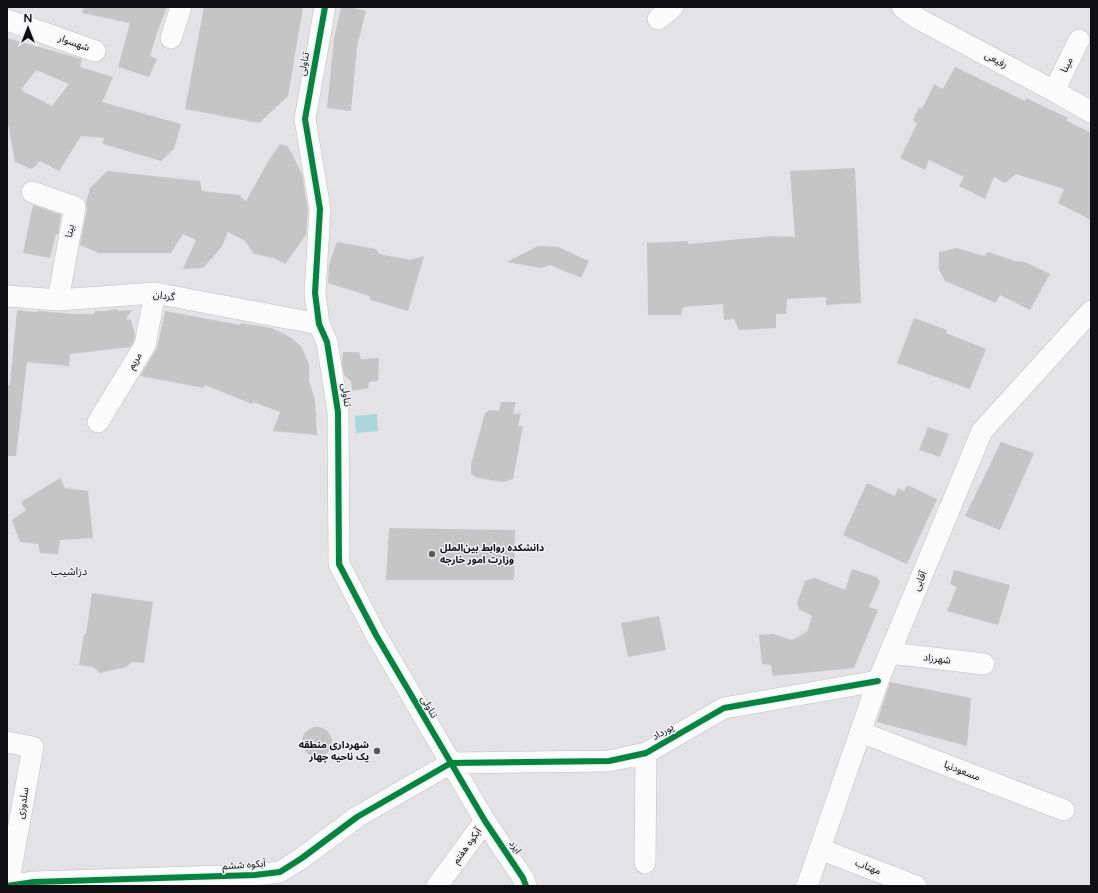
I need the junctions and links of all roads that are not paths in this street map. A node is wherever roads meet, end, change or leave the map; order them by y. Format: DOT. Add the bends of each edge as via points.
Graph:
graph roads {
  1 [pos="181,7"];
  2 [pos="325,7"];
  3 [pos="902,7"];
  4 [pos="7,20"];
  5 [pos="171,38"];
  6 [pos="1079,40"];
  7 [pos="95,50"];
  8 [pos="1054,91"];
  9 [pos="1091,112"];
  10 [pos="32,192"];
  11 [pos="155,293"];
  12 [pos="7,296"];
  13 [pos="58,300"];
  14 [pos="1091,311"];
  15 [pos="319,324"];
  16 [pos="98,422"];
  17 [pos="890,654"];
  18 [pos="984,664"];
  19 [pos="878,681"];
  20 [pos="860,732"];
  21 [pos="7,742"];
  22 [pos="646,753"];
  23 [pos="451,764"];
  24 [pos="1064,810"];
  25 [pos="485,821"];
  26 [pos="820,848"];
  27 [pos="646,863"];
  28 [pos="8,886"];
  29 [pos="437,886"];
  30 [pos="526,886"];
  31 [pos="807,886"];
  32 [pos="916,886"];
  1 -- 5 [label="street"];
  2 -- 15 [label="street, تناولی" via="305,119 320,209 315,293"];
  3 -- 8 [label="street, رفیعی" via="917,18"];
  4 -- 7 [label="street, شهسوار"];
  6 -- 8 [label="street, مینا"];
  8 -- 9 [label="street, رفیعی"];
  10 -- 13 [label="street, بیتا" via="75,207"];
  11 -- 13 [label="street, گردان"];
  11 -- 15 [label="street, گردان"];
  11 -- 16 [label="street, مریم" via="145,345"];
  12 -- 13 [label="street, گردان"];
  14 -- 17 [label="street, آقایی" via="982,431"];
  15 -- 23 [label="street, تناولی" via="327,342 338,412 339,564 376,635"];
  17 -- 18 [label="street, شهرزاد"];
  17 -- 19 [label="street, آقایی"];
  19 -- 20 [label="street, آقایی"];
  19 -- 22 [label="street, پورداد" via="724,708"];
  20 -- 24 [label="street, مسعودنیا"];
  20 -- 26 [label="street, آقایی"];
  21 -- 28 [label="street, سلدوزی" via="33,747"];
  22 -- 23 [label="street, پورداد" via="609,761"];
  22 -- 27 [label="street"];
  23 -- 25 [label="street, آبکوه هفتم"];
  23 -- 28 [label="street, آبکوه ششم" via="357,817 280,872 34,882"];
  25 -- 29 [label="street, آبکوه هفتم"];
  25 -- 30 [label="street, ایزد"];
  26 -- 31 [label="street, آقایی"];
  26 -- 32 [label="street, مهتاب"];
}
